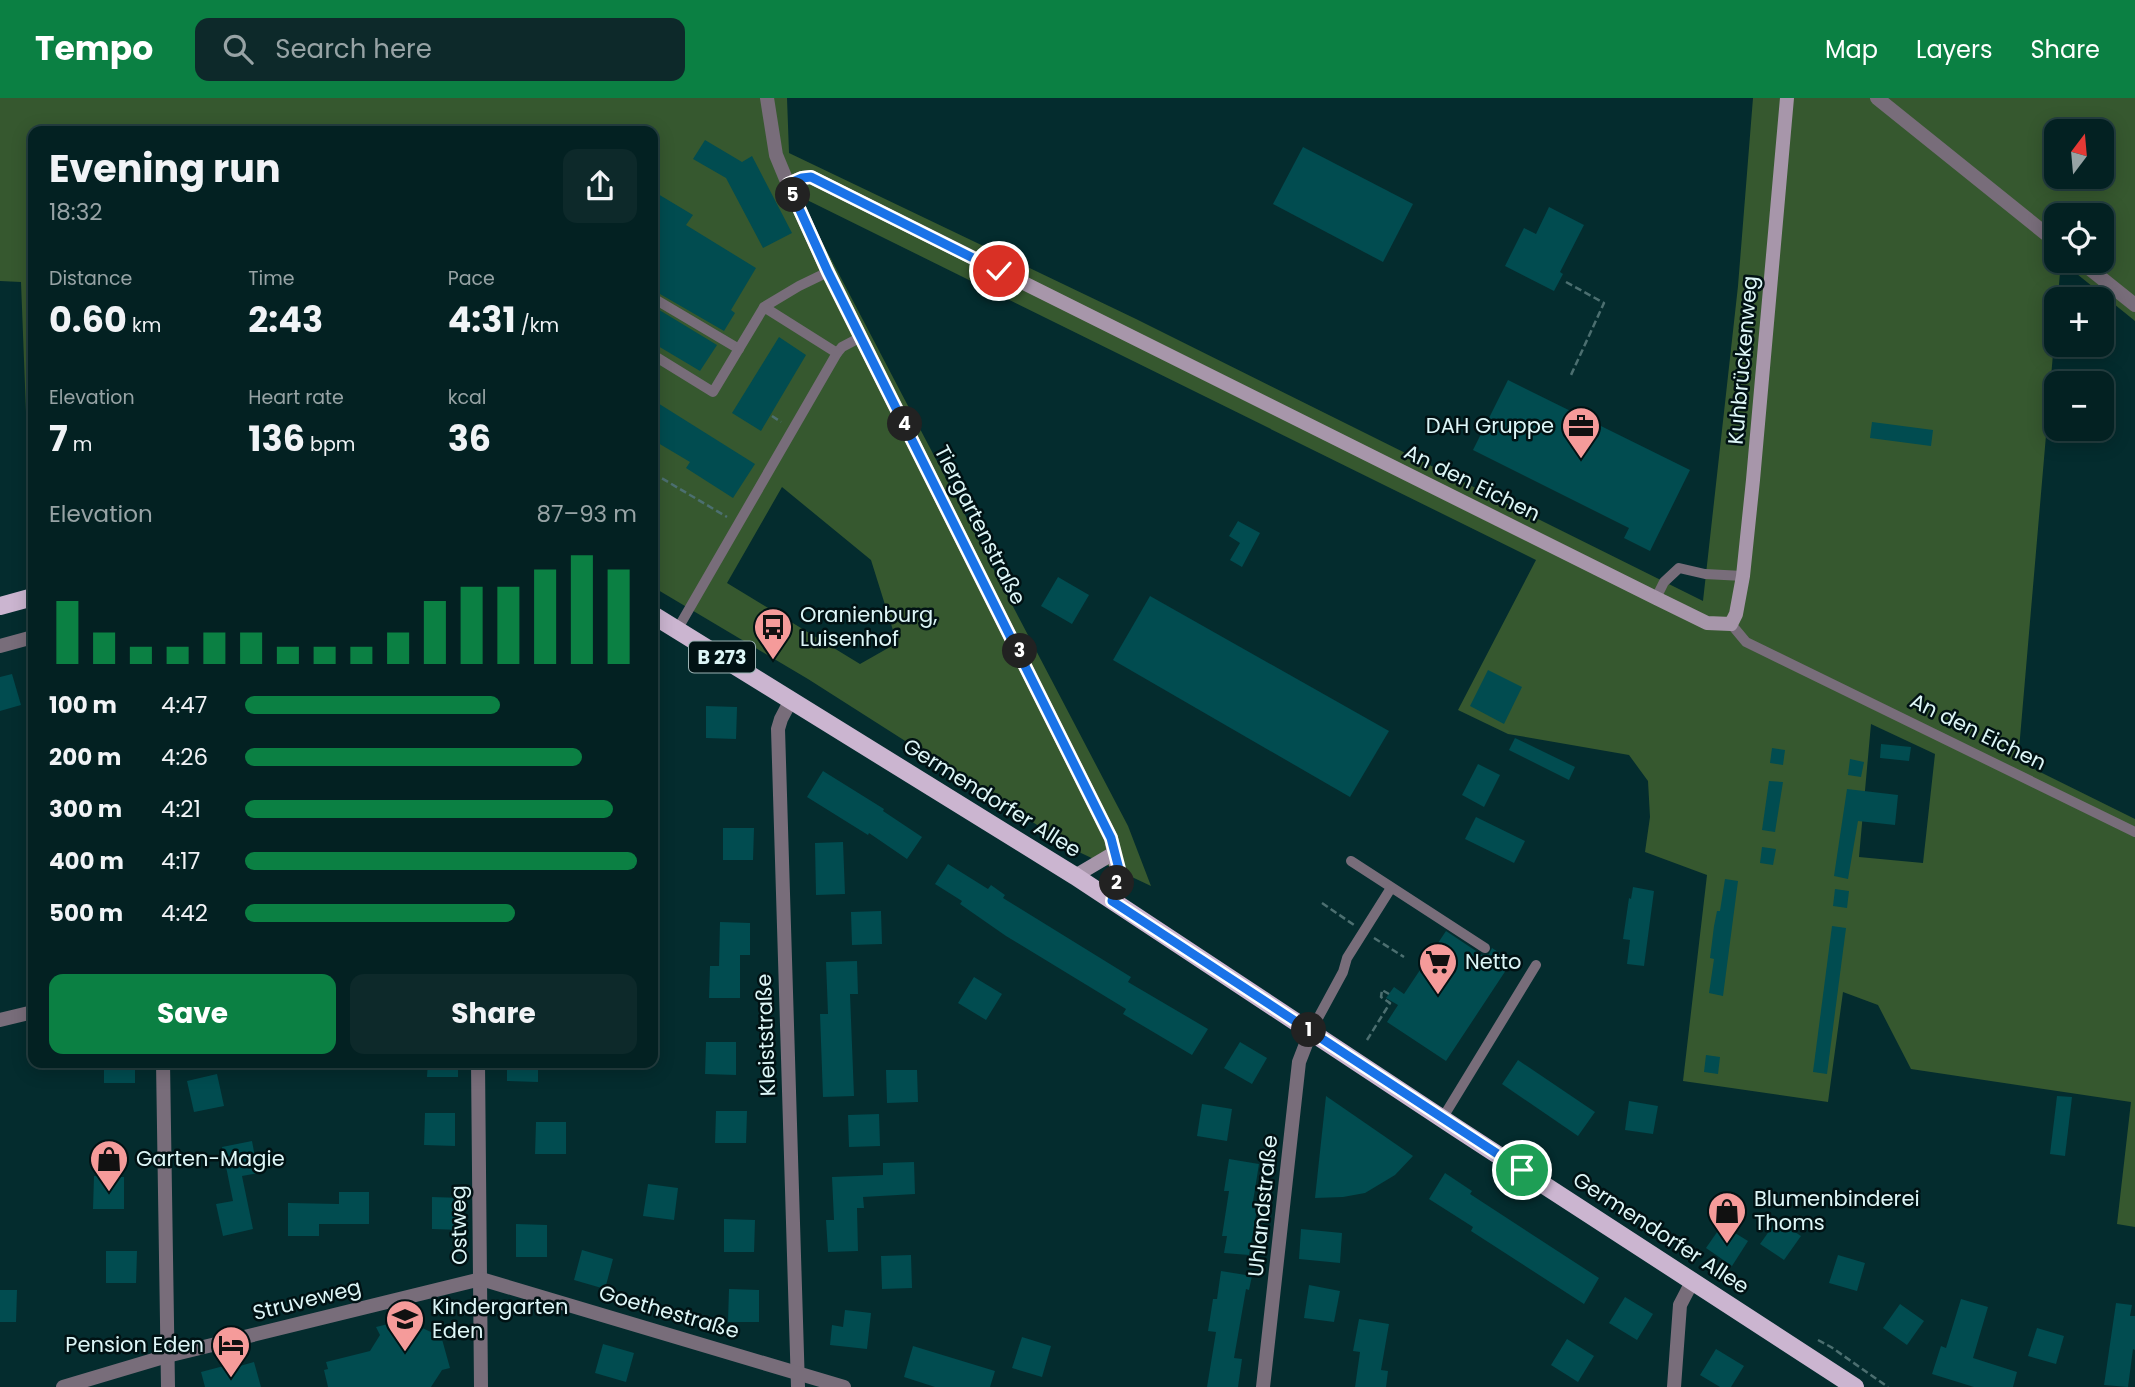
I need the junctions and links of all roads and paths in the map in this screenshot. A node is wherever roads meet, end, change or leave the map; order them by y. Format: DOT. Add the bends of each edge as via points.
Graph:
graph roads {
  1 [pos="767,98"];
  2 [pos="1787,98"];
  3 [pos="1877,98"];
  4 [pos="788,184"];
  5 [pos="2044,232"];
  6 [pos="828,272"];
  7 [pos="2095,273"];
  8 [pos="1566,282"];
  9 [pos="658,301"];
  10 [pos="2135,305"];
  11 [pos="764,307"];
  12 [pos="861,337"];
  13 [pos="739,349"];
  14 [pos="837,354"];
  15 [pos="658,358"];
  16 [pos="1571,375"];
  17 [pos="658,476"];
  18 [pos="738,524"];
  19 [pos="1743,576"];
  20 [pos="28,598"];
  21 [pos="1656,598"];
  22 [pos="0,606"];
  23 [pos="658,618"];
  24 [pos="1731,624"];
  25 [pos="677,630"];
  26 [pos="28,638"];
  27 [pos="0,646"];
  28 [pos="791,700"];
  29 [pos="2135,832"];
  30 [pos="1114,853"];
  31 [pos="1350,861"];
  32 [pos="1075,876"];
  33 [pos="1391,888"];
  34 [pos="1112,901"];
  35 [pos="1485,947"];
  36 [pos="1536,965"];
  37 [pos="1389,994"];
  38 [pos="28,1013"];
  39 [pos="0,1020"];
  40 [pos="1311,1031"];
  41 [pos="1367,1040"];
  42 [pos="163,1068"];
  43 [pos="478,1068"];
  44 [pos="1443,1119"];
  45 [pos="481,1279"];
  46 [pos="1693,1280"];
  47 [pos="167,1356"];
  48 [pos="798,1380"];
  49 [pos="63,1387"];
  50 [pos="168,1387"];
  51 [pos="481,1387"];
  52 [pos="844,1387"];
  53 [pos="1263,1387"];
  54 [pos="1674,1387"];
  55 [pos="1855,1387"];
  1 -- 4 [label="street, Tiergartenstraße" via="776,155"];
  2 -- 19 [label="street, Kuhbrückenweg"];
  3 -- 5 [label="street"];
  4 -- 6 [label="street, Tiergartenstraße"];
  4 -- 21 [label="street, An den Eichen" via="811,177"];
  6 -- 11 [label="lane"];
  6 -- 12 [label="street, Tiergartenstraße"];
  7 -- 10 [label="street"];
  8 -- 16 [label="path" via="1604,303"];
  9 -- 13 [label="lane"];
  11 -- 13 [label="lane"];
  11 -- 14 [label="lane"];
  12 -- 14 [label="lane"];
  12 -- 30 [label="street, Tiergartenstraße" via="1049,711 1111,838"];
  13 -- 15 [label="lane" via="713,392"];
  14 -- 18 [label="lane"];
  17 -- 18 [label="path"];
  18 -- 25 [label="lane"];
  19 -- 21 [label="lane" via="1679,568"];
  19 -- 24 [label="street, Kuhbrückenweg"];
  20 -- 22 [label="main road"];
  21 -- 24 [label="street, An den Eichen" via="1707,623"];
  23 -- 25 [label="main road, Germendorfer Allee / B 273"];
  24 -- 29 [label="lane, An den Eichen" via="1746,642"];
  25 -- 28 [label="main road, Germendorfer Allee / B 273"];
  26 -- 27 [label="street"];
  28 -- 32 [label="main road, Germendorfer Allee / B 273"];
  28 -- 48 [label="street, Kleiststraße" via="778,729"];
  30 -- 32 [label="street"];
  30 -- 34 [label="street, Tiergartenstraße" via="1119,869"];
  31 -- 33 [label="lane"];
  32 -- 34 [label="main road, Germendorfer Allee / B 273"];
  33 -- 35 [label="lane"];
  33 -- 40 [label="lane" via="1347,958"];
  34 -- 40 [label="main road, Germendorfer Allee / B 273"];
  36 -- 44 [label="lane"];
  37 -- 41 [label="path" via="1382,990 1381,997 1390,1003"];
  38 -- 39 [label="street"];
  40 -- 44 [label="main road, Germendorfer Allee / B 273"];
  40 -- 53 [label="street, Uhlandstraße" via="1299,1062"];
  42 -- 47 [label="street"];
  43 -- 45 [label="street, Ostweg"];
  44 -- 46 [label="main road, Germendorfer Allee / B 273"];
  45 -- 47 [label="street, Struveweg"];
  45 -- 48 [label="street, Goethestraße"];
  45 -- 51 [label="street, Ostweg"];
  46 -- 54 [label="street" via="1681,1305"];
  46 -- 55 [label="main road, Germendorfer Allee / B 273"];
  47 -- 49 [label="street, Struveweg"];
  47 -- 50 [label="street"];
  48 -- 52 [label="street, Goethestraße"];
}
